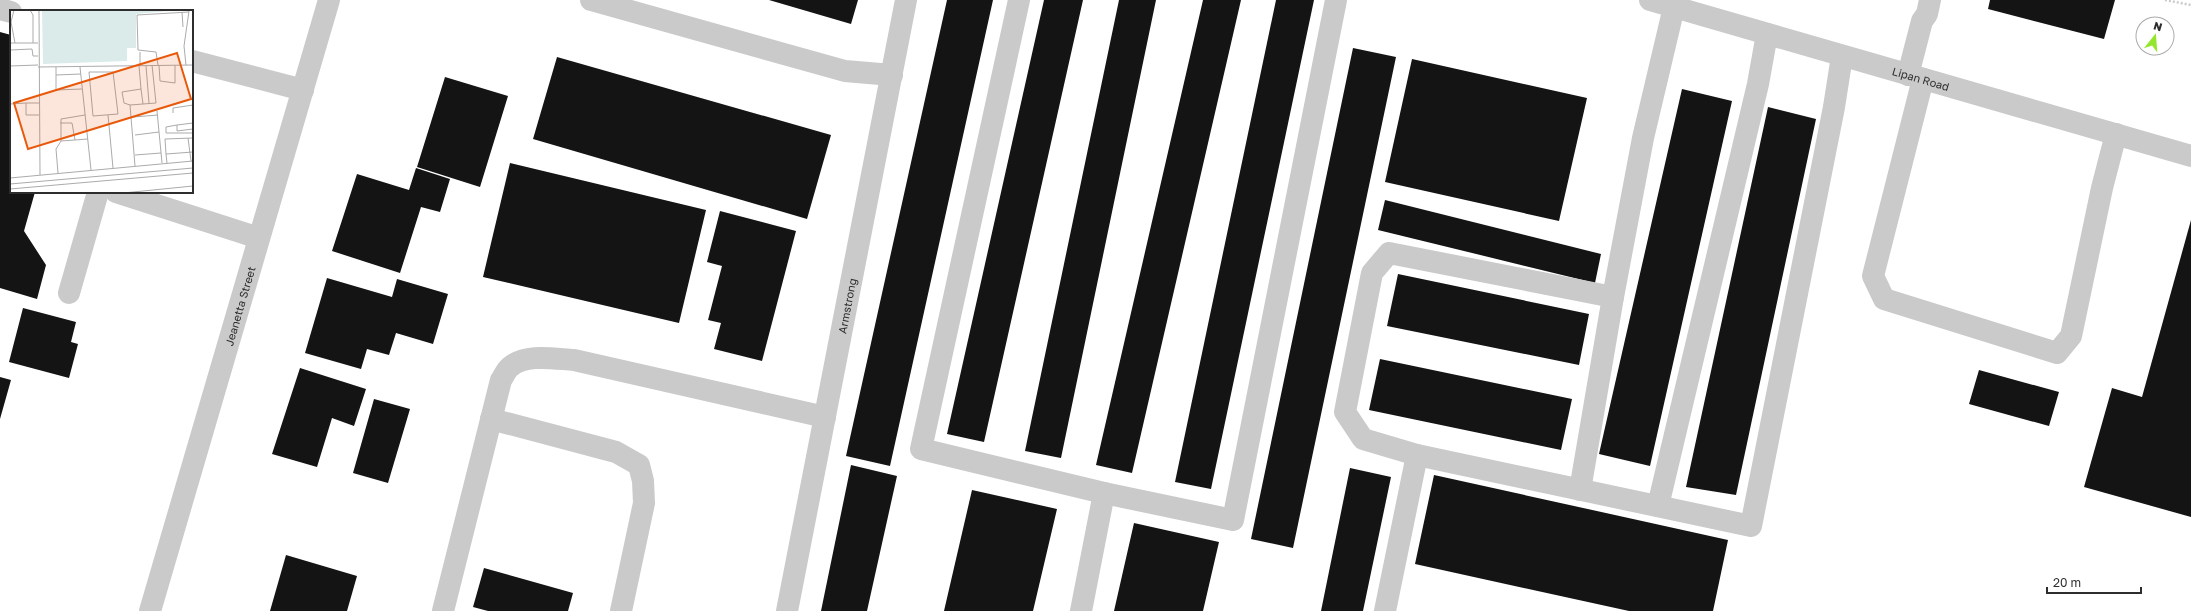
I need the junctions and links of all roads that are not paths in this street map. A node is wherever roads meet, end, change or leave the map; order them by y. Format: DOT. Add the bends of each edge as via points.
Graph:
graph roads {
  1 [pos="329,0"];
  2 [pos="591,0"];
  3 [pos="906,0"];
  4 [pos="1019,0"];
  5 [pos="1336,0"];
  6 [pos="1650,0"];
  7 [pos="1930,0"];
  8 [pos="1685,6"];
  9 [pos="0,9"];
  10 [pos="10,12"];
  11 [pos="1767,34"];
  12 [pos="1842,56"];
  13 [pos="193,61"];
  14 [pos="892,75"];
  15 [pos="1915,77"];
  16 [pos="303,90"];
  17 [pos="2116,134"];
  18 [pos="2191,156"];
  19 [pos="98,193"];
  20 [pos="119,193"];
  21 [pos="259,238"];
  22 [pos="69,292"];
  23 [pos="1613,297"];
  24 [pos="825,417"];
  25 [pos="491,419"];
  26 [pos="1417,454"];
  27 [pos="1580,490"];
  28 [pos="1104,493"];
  29 [pos="1658,506"];
  30 [pos="150,611"];
  31 [pos="443,611"];
  32 [pos="621,611"];
  33 [pos="787,611"];
  34 [pos="1081,611"];
  35 [pos="1385,611"];
  1 -- 16 [label="street, Jeanetta Street"];
  2 -- 14 [label="street" via="845,71"];
  3 -- 14 [label="street, Armstrong"];
  4 -- 28 [label="street" via="921,449"];
  5 -- 28 [label="street" via="1233,520"];
  6 -- 8 [label="street, Lipan Road"];
  7 -- 15 [label="street" via="1927,14 1922,21"];
  8 -- 11 [label="street, Lipan Road"];
  8 -- 23 [label="street" via="1643,138"];
  9 -- 10 [label="street"];
  11 -- 12 [label="street, Lipan Road"];
  11 -- 29 [label="street" via="1755,99"];
  12 -- 15 [label="street, Lipan Road"];
  12 -- 29 [label="street" via="1751,526"];
  13 -- 16 [label="street"];
  14 -- 24 [label="street, Armstrong"];
  15 -- 17 [label="street, Lipan Road"];
  15 -- 17 [label="street" via="1873,276 1884,299 2057,353 2071,336"];
  16 -- 21 [label="street, Jeanetta Street"];
  17 -- 18 [label="street, Lipan Road"];
  19 -- 22 [label="street"];
  20 -- 21 [label="street"];
  21 -- 30 [label="street, Jeanetta Street"];
  23 -- 26 [label="street" via="1388,253 1372,274 1345,412 1363,439"];
  23 -- 27 [label="street"];
  24 -- 25 [label="street" via="574,360 540,358 523,360 510,367 502,380"];
  24 -- 33 [label="street, Armstrong"];
  25 -- 31 [label="street"];
  25 -- 32 [label="street" via="616,452 639,464 644,503"];
  26 -- 27 [label="street"];
  26 -- 35 [label="street"];
  27 -- 29 [label="street"];
  28 -- 34 [label="street"];
}
